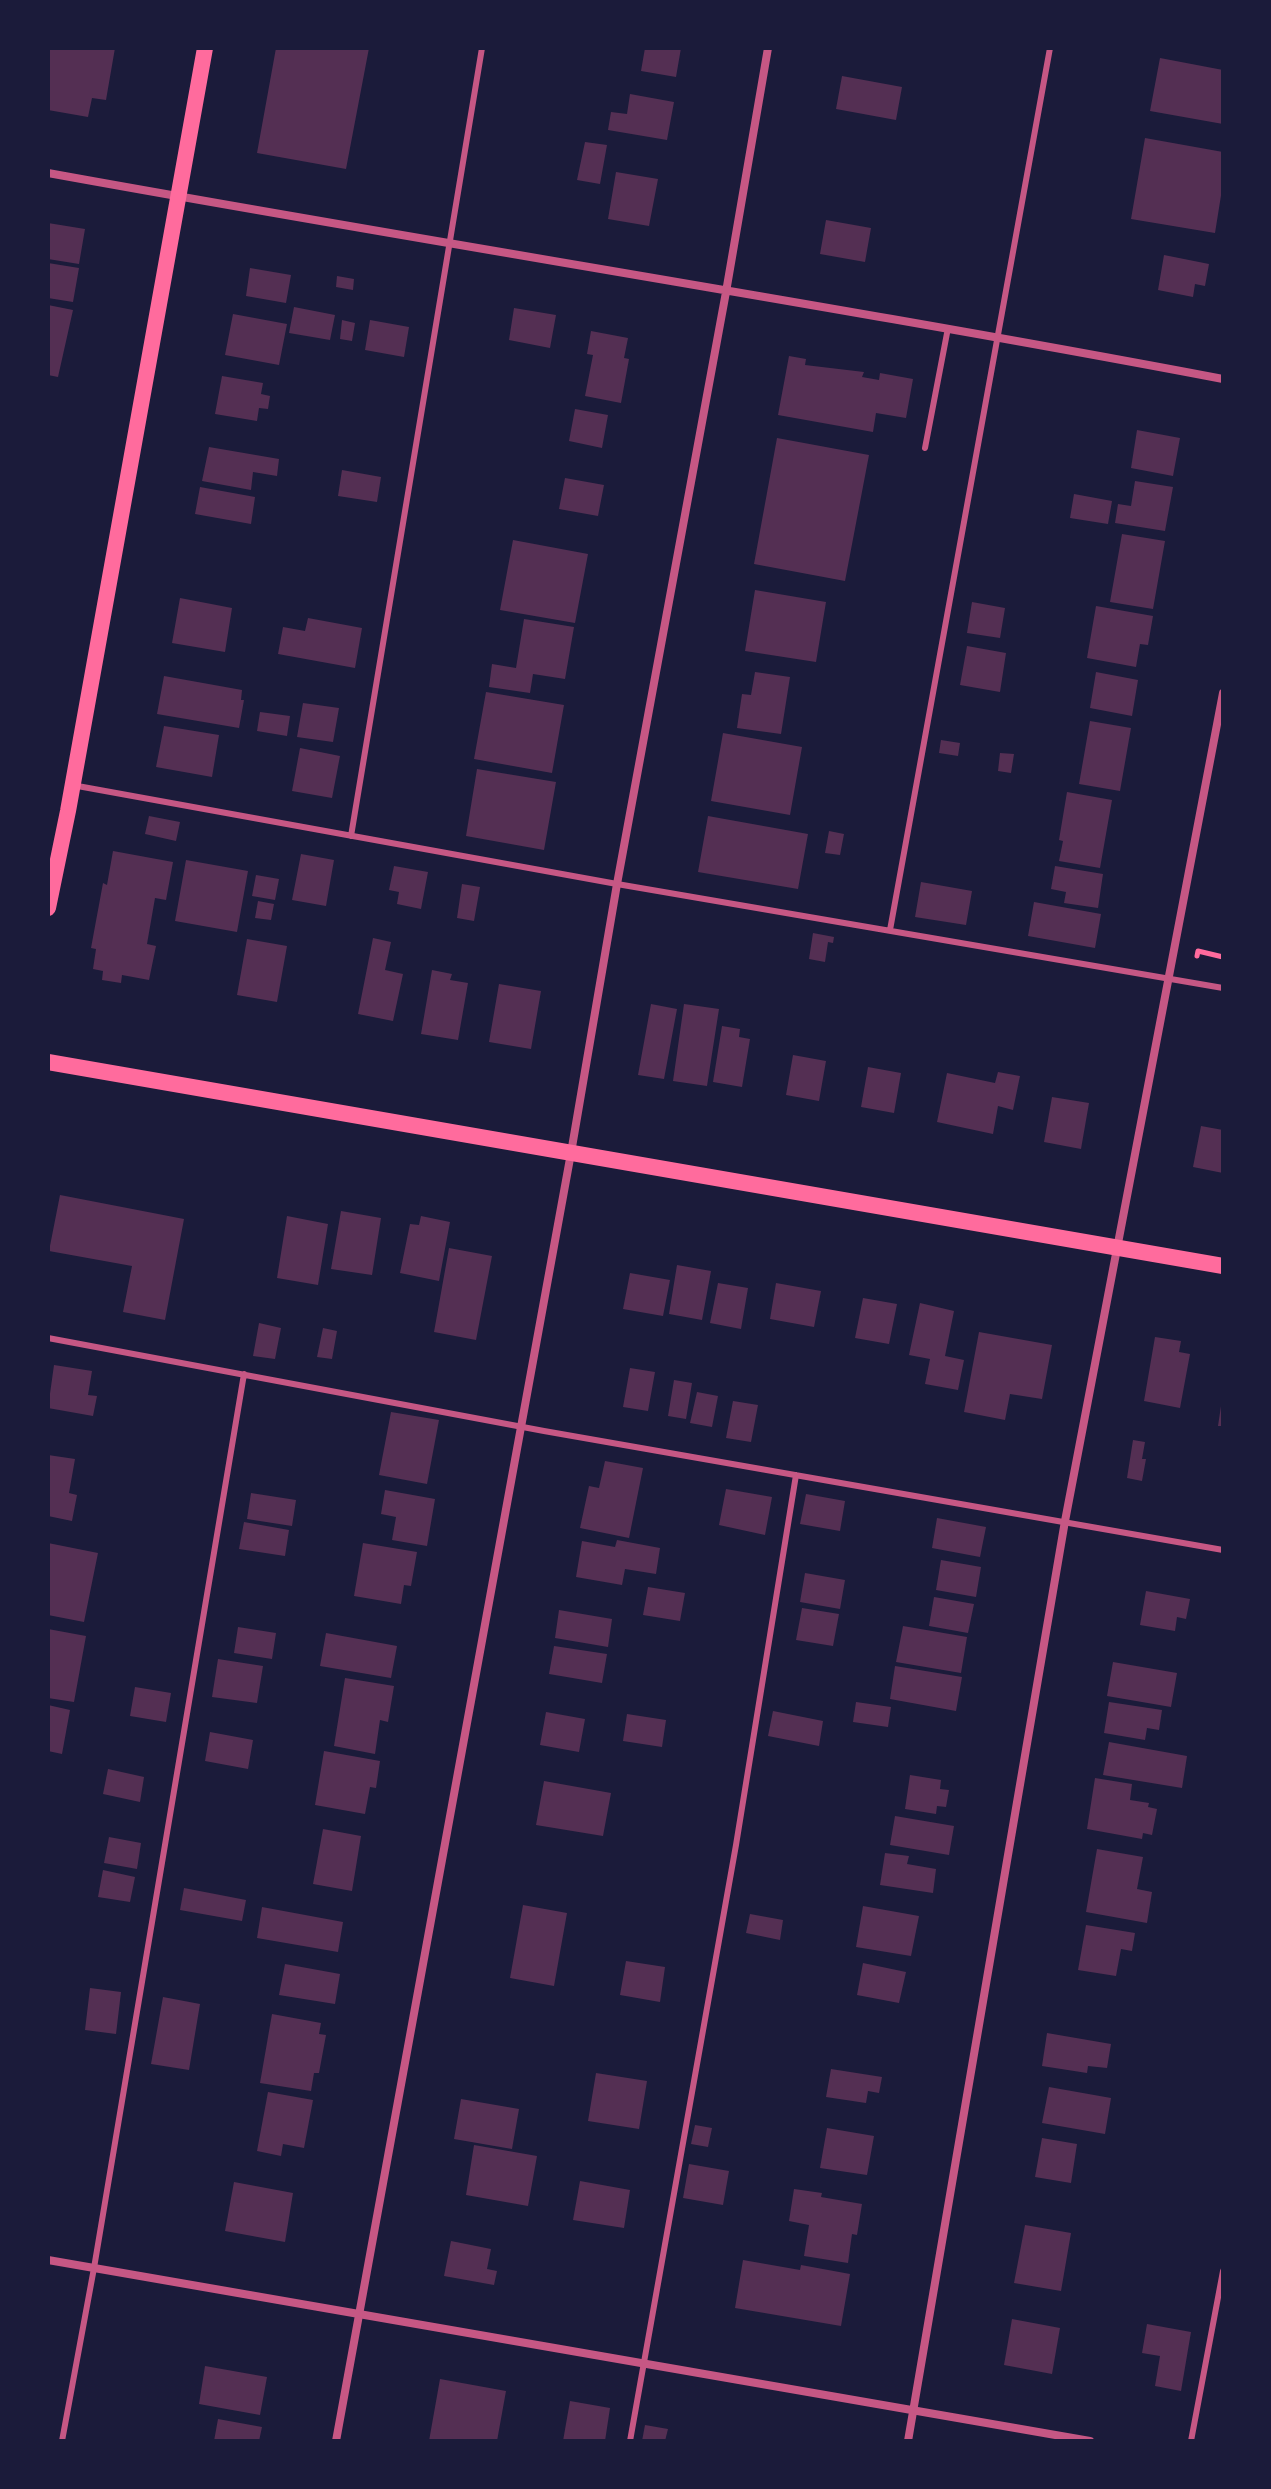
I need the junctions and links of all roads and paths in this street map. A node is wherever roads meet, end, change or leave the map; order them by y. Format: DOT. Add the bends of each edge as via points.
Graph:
graph roads {
  1 [pos="205,48"];
  2 [pos="482,48"];
  3 [pos="768,48"];
  4 [pos="1050,48"];
  5 [pos="48,173"];
  6 [pos="178,197"];
  7 [pos="449,243"];
  8 [pos="726,292"];
  9 [pos="948,328"];
  10 [pos="999,337"];
  11 [pos="1223,379"];
  12 [pos="925,448"];
  13 [pos="1223,693"];
  14 [pos="72,785"];
  15 [pos="351,836"];
  16 [pos="617,884"];
  17 [pos="48,908"];
  18 [pos="890,930"];
  19 [pos="1168,979"];
  20 [pos="1223,988"];
  21 [pos="48,1062"];
  22 [pos="571,1153"];
  23 [pos="1116,1247"];
  24 [pos="1223,1266"];
  25 [pos="48,1338"];
  26 [pos="244,1374"];
  27 [pos="521,1426"];
  28 [pos="796,1475"];
  29 [pos="1065,1521"];
  30 [pos="1223,1550"];
  31 [pos="48,2260"];
  32 [pos="94,2268"];
  33 [pos="1223,2271"];
  34 [pos="359,2314"];
  35 [pos="644,2364"];
  36 [pos="914,2410"];
  37 [pos="62,2441"];
  38 [pos="336,2441"];
  39 [pos="630,2441"];
  40 [pos="908,2441"];
  41 [pos="1090,2441"];
  42 [pos="1191,2441"];
  1 -- 6 [label="main road"];
  2 -- 7 [label="lane"];
  3 -- 8 [label="street"];
  4 -- 10 [label="lane"];
  5 -- 6 [label="street"];
  6 -- 7 [label="street"];
  6 -- 14 [label="main road"];
  7 -- 8 [label="street"];
  7 -- 15 [label="lane"];
  8 -- 9 [label="street"];
  8 -- 16 [label="street"];
  9 -- 10 [label="street"];
  9 -- 12 [label="lane"];
  10 -- 11 [label="street"];
  10 -- 18 [label="lane"];
  13 -- 19 [label="street"];
  14 -- 15 [label="lane"];
  14 -- 17 [label="main road"];
  15 -- 16 [label="lane"];
  16 -- 18 [label="lane"];
  16 -- 22 [label="street"];
  18 -- 19 [label="lane"];
  19 -- 20 [label="lane"];
  19 -- 23 [label="street"];
  21 -- 22 [label="main road"];
  22 -- 23 [label="main road"];
  22 -- 27 [label="street"];
  23 -- 24 [label="main road"];
  23 -- 29 [label="street"];
  25 -- 26 [label="lane"];
  26 -- 27 [label="lane"];
  26 -- 32 [label="lane"];
  27 -- 28 [label="lane"];
  27 -- 34 [label="street"];
  28 -- 29 [label="lane"];
  28 -- 35 [label="lane"];
  29 -- 30 [label="lane"];
  29 -- 36 [label="street"];
  31 -- 32 [label="street"];
  32 -- 34 [label="street"];
  32 -- 37 [label="lane"];
  33 -- 42 [label="lane"];
  34 -- 35 [label="street"];
  34 -- 38 [label="street"];
  35 -- 36 [label="street"];
  35 -- 39 [label="lane"];
  36 -- 40 [label="street"];
  36 -- 41 [label="street"];
}
